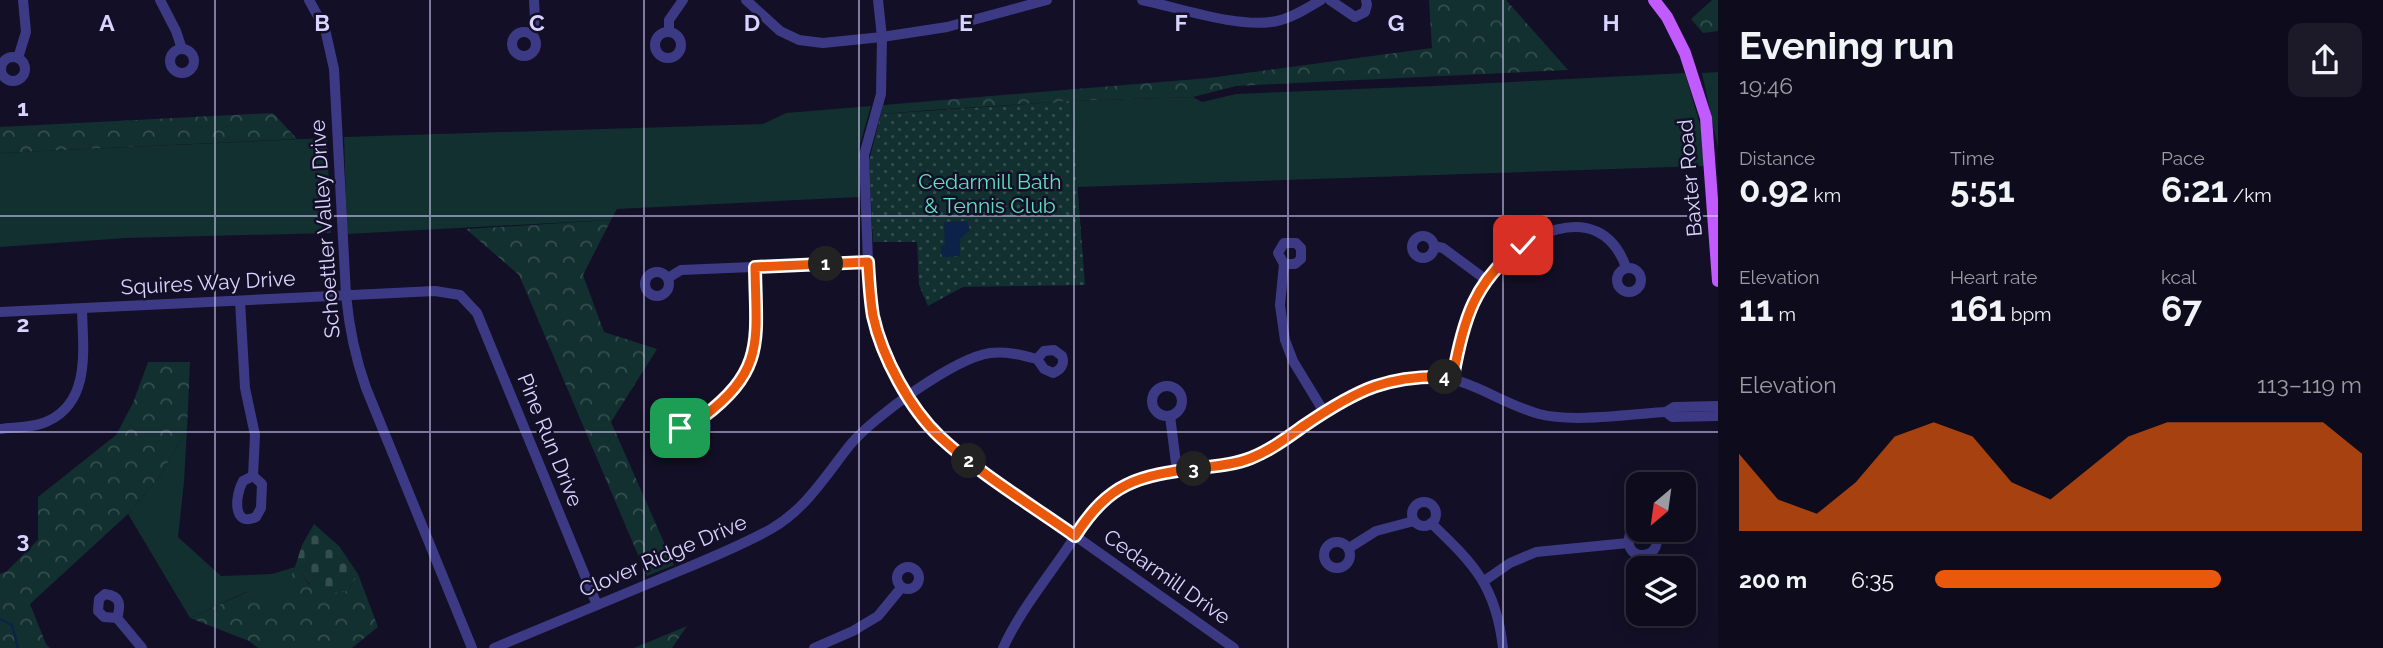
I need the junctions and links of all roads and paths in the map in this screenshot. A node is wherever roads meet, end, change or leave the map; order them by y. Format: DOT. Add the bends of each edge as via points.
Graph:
graph roads {
  1 [pos="23,0"];
  2 [pos="160,0"];
  3 [pos="309,0"];
  4 [pos="534,0"];
  5 [pos="683,0"];
  6 [pos="746,0"];
  7 [pos="878,0"];
  8 [pos="1047,0"];
  9 [pos="1142,0"];
  10 [pos="1321,0"];
  11 [pos="1330,0"];
  12 [pos="1366,0"];
  13 [pos="1654,0"];
  14 [pos="1011,4"];
  15 [pos="669,32"];
  16 [pos="532,35"];
  17 [pos="882,37"];
  18 [pos="182,49"];
  19 [pos="18,58"];
  20 [pos="1434,246"];
  21 [pos="868,262"];
  22 [pos="1284,264"];
  23 [pos="755,267"];
  24 [pos="1626,267"];
  25 [pos="668,278"];
  26 [pos="1485,279"];
  27 [pos="1718,281"];
  28 [pos="345,295"];
  29 [pos="460,295"];
  30 [pos="240,301"];
  31 [pos="82,310"];
  32 [pos="0,313"];
  33 [pos="1037,359"];
  34 [pos="1453,377"];
  35 [pos="909,396"];
  36 [pos="1718,405"];
  37 [pos="1324,412"];
  38 [pos="1667,412"];
  39 [pos="1170,416"];
  40 [pos="1718,416"];
  41 [pos="703,417"];
  42 [pos="0,429"];
  43 [pos="1177,471"];
  44 [pos="253,476"];
  45 [pos="1415,521"];
  46 [pos="1431,523"];
  47 [pos="1075,536"];
  48 [pos="1657,542"];
  49 [pos="1628,543"];
  50 [pos="1349,548"];
  51 [pos="1485,581"];
  52 [pos="901,587"];
  53 [pos="597,605"];
  54 [pos="117,618"];
  55 [pos="142,648"];
  56 [pos="472,648"];
  57 [pos="494,648"];
  58 [pos="814,648"];
  59 [pos="1003,648"];
  60 [pos="1234,648"];
  61 [pos="1503,648"];
  1 -- 19 [label="street" via="26,32"];
  2 -- 18 [label="street"];
  3 -- 28 [label="street, Schoettler Valley Drive" via="325,29 334,69"];
  4 -- 16 [label="street"];
  5 -- 15 [label="street" via="669,20"];
  6 -- 17 [label="street" via="780,31 799,40 823,43"];
  7 -- 17 [label="street, Cedarmill Drive"];
  8 -- 14 [label="street"];
  9 -- 10 [label="street" via="1259,23 1279,21"];
  11 -- 12 [label="street" via="1355,17 1365,12"];
  13 -- 27 [label="main road, Baxter Road" via="1685,53 1706,118"];
  14 -- 17 [label="street" via="947,27"];
  17 -- 21 [label="street, Cedarmill Drive" via="881,94 864,155"];
  20 -- 26 [label="street"];
  21 -- 23 [label="street"];
  21 -- 35 [label="street, Cedarmill Drive" via="879,335"];
  22 -- 37 [label="street" via="1280,304 1285,340"];
  23 -- 25 [label="street" via="681,270"];
  23 -- 41 [label="street" via="751,363 731,393"];
  24 -- 26 [label="street" via="1614,245 1595,231 1562,227 1523,245"];
  26 -- 34 [label="street" via="1467,316"];
  28 -- 29 [label="street, Squires Way Drive" via="435,291"];
  28 -- 30 [label="street, Squires Way Drive"];
  28 -- 56 [label="street, Schoettler Valley Drive" via="366,388"];
  29 -- 53 [label="street, Pine Run Drive" via="477,313"];
  30 -- 31 [label="street, Squires Way Drive"];
  30 -- 44 [label="street" via="244,388 255,435"];
  31 -- 32 [label="street, Squires Way Drive"];
  31 -- 42 [label="street" via="83,367 72,402 50,421"];
  33 -- 35 [label="street, Clover Ridge Drive" via="1004,352 978,356"];
  34 -- 37 [label="street" via="1401,378 1374,385"];
  34 -- 38 [label="street" via="1542,415 1573,418"];
  35 -- 47 [label="street, Cedarmill Drive" via="938,435 965,458"];
  35 -- 53 [label="street, Clover Ridge Drive" via="862,431 810,497 775,527 729,552"];
  36 -- 38 [label="street" via="1674,407"];
  37 -- 43 [label="street" via="1250,458"];
  38 -- 40 [label="street" via="1672,416"];
  39 -- 43 [label="street"];
  43 -- 47 [label="street" via="1114,490"];
  45 -- 46 [label="street"];
  45 -- 46 [label="street" via="1413,509 1426,502 1436,513"];
  45 -- 50 [label="street" via="1376,531"];
  46 -- 51 [label="street"];
  47 -- 59 [label="street"];
  47 -- 60 [label="street, Cedarmill Drive"];
  48 -- 49 [label="street" via="1649,554 1637,554"];
  49 -- 51 [label="street" via="1536,552"];
  51 -- 61 [label="street" via="1496,608"];
  52 -- 58 [label="street" via="878,616"];
  53 -- 57 [label="street, Clover Ridge Drive"];
  54 -- 55 [label="street"];
}
